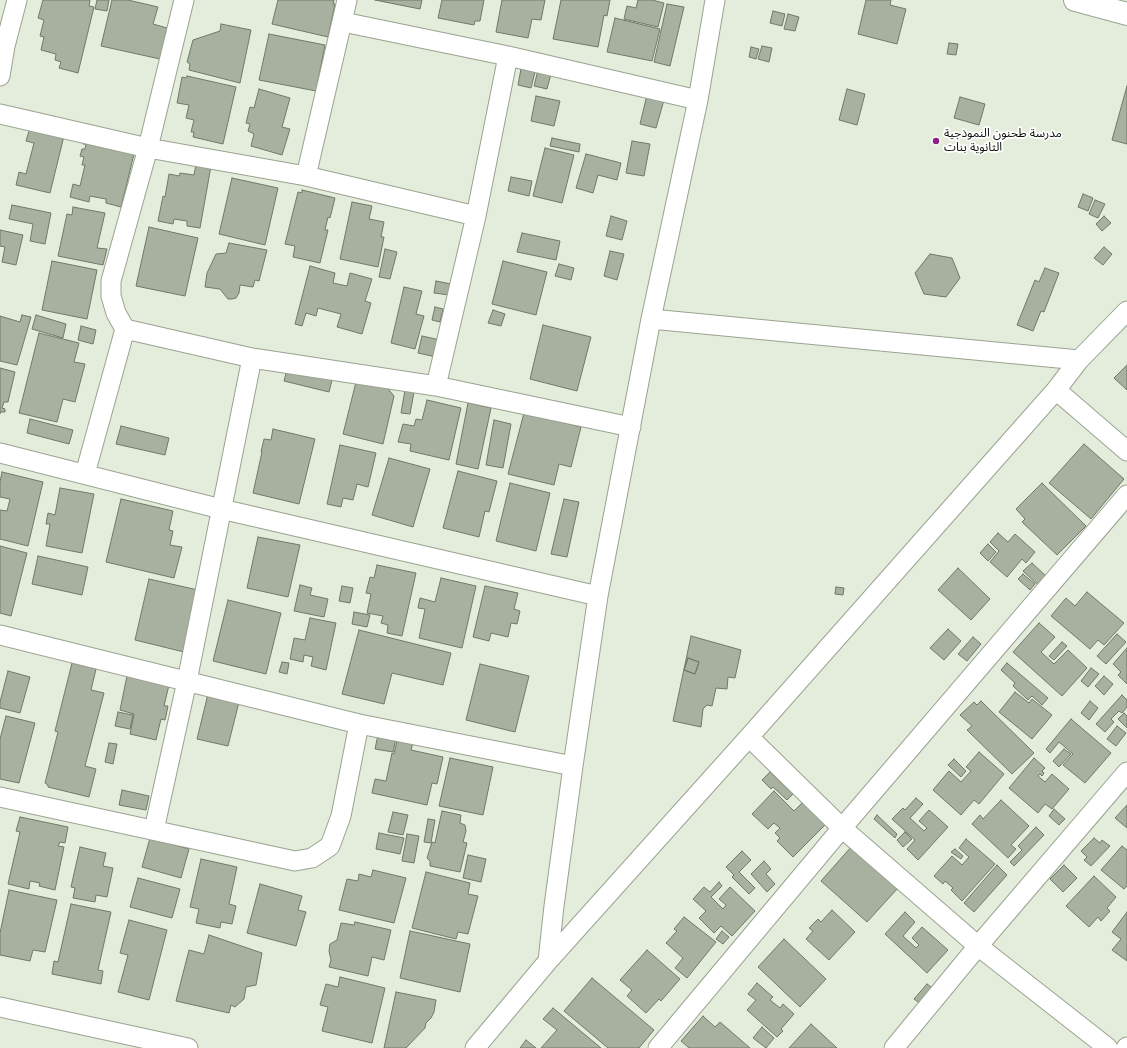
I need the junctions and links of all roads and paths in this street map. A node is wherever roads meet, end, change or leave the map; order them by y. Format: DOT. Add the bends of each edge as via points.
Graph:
graph roads {
  1 [pos="17,0"];
  2 [pos="184,0"];
  3 [pos="347,0"];
  4 [pos="715,0"];
  5 [pos="1075,0"];
  6 [pos="1127,14"];
  7 [pos="343,22"];
  8 [pos="508,56"];
  9 [pos="0,76"];
  10 [pos="698,100"];
  11 [pos="0,114"];
  12 [pos="148,148"];
  13 [pos="306,176"];
  14 [pos="476,216"];
  15 [pos="1127,311"];
  16 [pos="652,319"];
  17 [pos="125,328"];
  18 [pos="252,358"];
  19 [pos="1079,360"];
  20 [pos="436,386"];
  21 [pos="1056,390"];
  22 [pos="631,427"];
  23 [pos="1127,451"];
  24 [pos="0,453"];
  25 [pos="85,474"];
  26 [pos="1127,495"];
  27 [pos="221,509"];
  28 [pos="598,596"];
  29 [pos="0,635"];
  30 [pos="187,681"];
  31 [pos="359,724"];
  32 [pos="749,737"];
  33 [pos="573,766"];
  34 [pos="1127,772"];
  35 [pos="0,797"];
  36 [pos="842,828"];
  37 [pos="154,830"];
  38 [pos="978,946"];
  39 [pos="548,961"];
  40 [pos="0,1007"];
  41 [pos="188,1048"];
  42 [pos="474,1048"];
  43 [pos="658,1048"];
  44 [pos="894,1048"];
  45 [pos="1108,1048"];
  1 -- 9 [label="street"];
  2 -- 12 [label="street"];
  3 -- 7 [label="street"];
  4 -- 10 [label="street"];
  5 -- 6 [label="street"];
  7 -- 8 [label="street"];
  7 -- 13 [label="street"];
  8 -- 10 [label="street"];
  8 -- 14 [label="street"];
  10 -- 16 [label="street"];
  11 -- 12 [label="street"];
  12 -- 13 [label="street"];
  12 -- 17 [label="street" via="111,281 111,296 116,313"];
  13 -- 14 [label="street"];
  14 -- 20 [label="street"];
  15 -- 19 [label="street"];
  16 -- 19 [label="street"];
  16 -- 22 [label="street"];
  17 -- 18 [label="street"];
  17 -- 25 [label="street"];
  18 -- 20 [label="street"];
  18 -- 27 [label="street"];
  19 -- 21 [label="street"];
  20 -- 22 [label="street"];
  21 -- 23 [label="street"];
  21 -- 32 [label="street"];
  22 -- 28 [label="street"];
  24 -- 25 [label="street"];
  25 -- 27 [label="street"];
  26 -- 36 [label="street"];
  27 -- 28 [label="street"];
  27 -- 30 [label="street"];
  28 -- 33 [label="street"];
  29 -- 30 [label="street"];
  30 -- 31 [label="street"];
  30 -- 37 [label="street"];
  31 -- 33 [label="street"];
  31 -- 37 [label="street" via="341,816 330,846 312,858 295,861"];
  32 -- 36 [label="street"];
  32 -- 39 [label="street"];
  33 -- 39 [label="street"];
  34 -- 38 [label="street"];
  35 -- 37 [label="street"];
  36 -- 38 [label="street"];
  36 -- 43 [label="street"];
  38 -- 44 [label="street"];
  38 -- 45 [label="street"];
  39 -- 42 [label="street"];
  40 -- 41 [label="street"];
}
